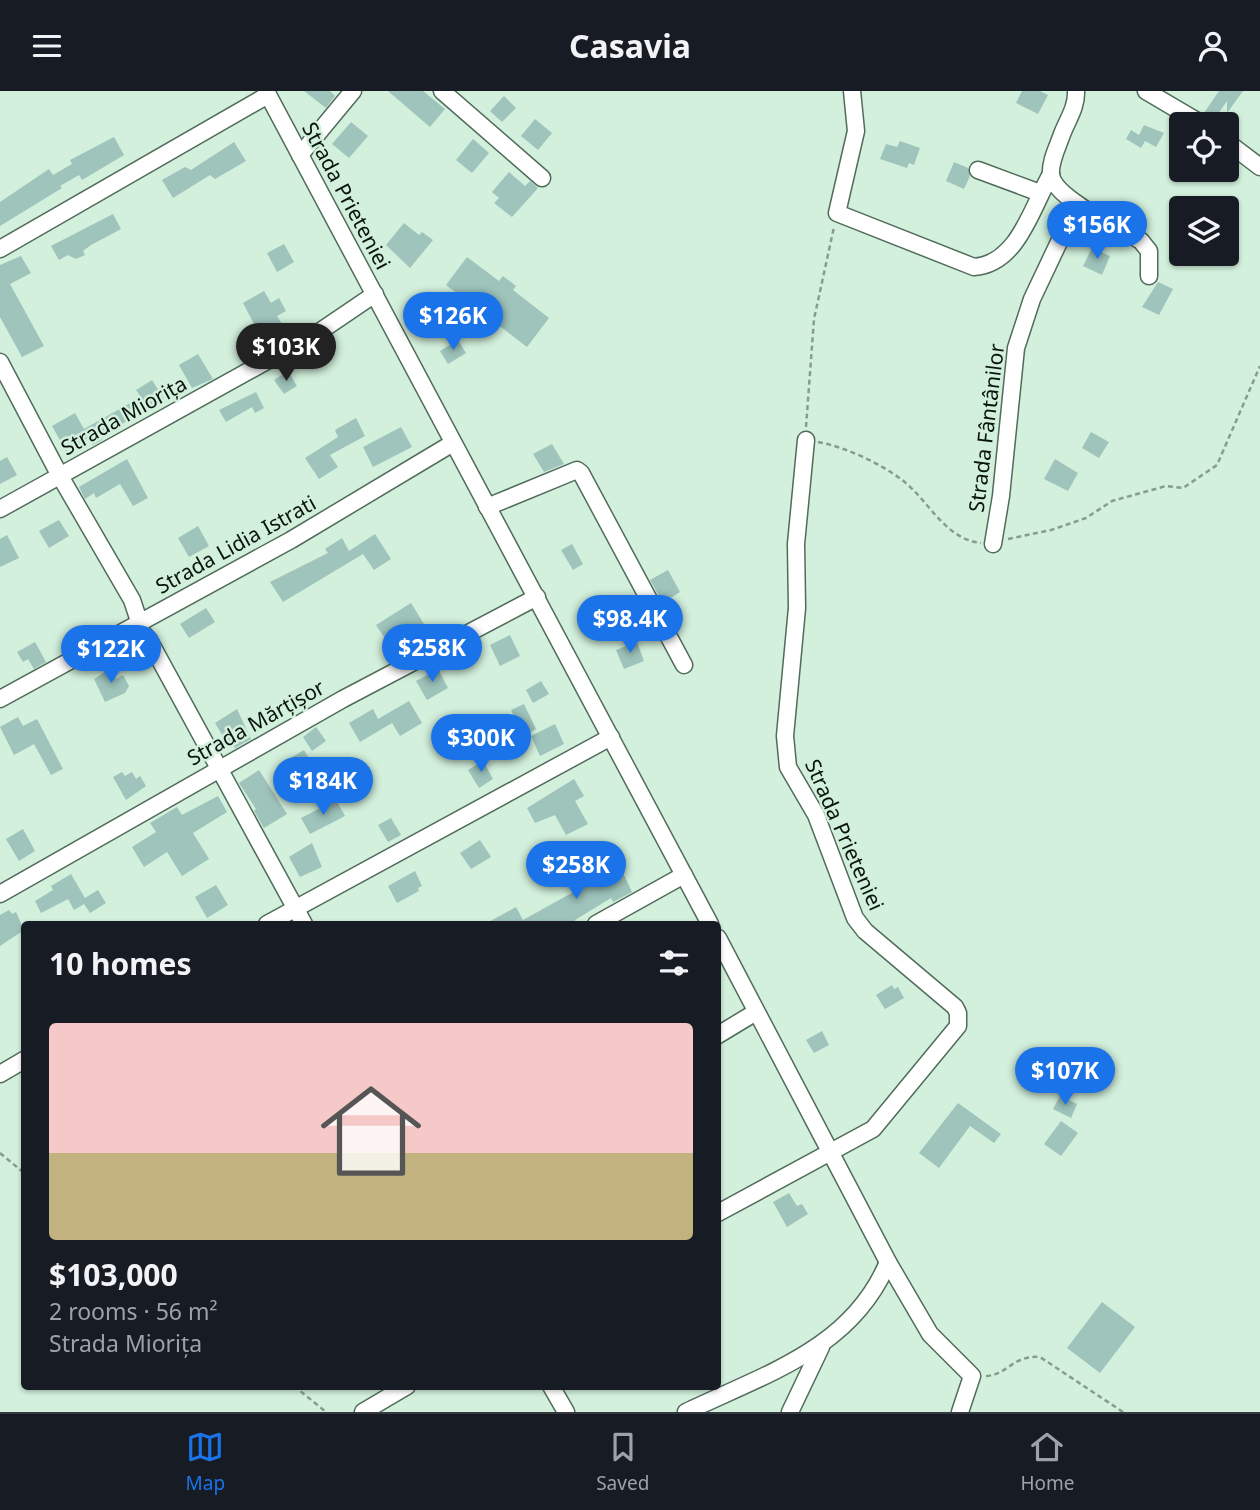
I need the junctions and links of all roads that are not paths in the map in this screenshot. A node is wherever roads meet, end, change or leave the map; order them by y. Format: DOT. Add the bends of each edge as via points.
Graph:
graph roads {
  1 [pos="353,91"];
  2 [pos="442,91"];
  3 [pos="852,91"];
  4 [pos="1076,91"];
  5 [pos="1146,91"];
  6 [pos="267,93"];
  7 [pos="1182,112"];
  8 [pos="1239,151"];
  9 [pos="300,155"];
  10 [pos="1260,167"];
  11 [pos="978,170"];
  12 [pos="1051,174"];
  13 [pos="542,178"];
  14 [pos="1040,193"];
  15 [pos="1077,204"];
  16 [pos="0,249"];
  17 [pos="1149,276"];
  18 [pos="375,294"];
  19 [pos="0,362"];
  20 [pos="806,440"];
  21 [pos="453,443"];
  22 [pos="60,475"];
  23 [pos="487,507"];
  24 [pos="0,509"];
  25 [pos="993,544"];
  26 [pos="537,597"];
  27 [pos="138,625"];
  28 [pos="684,665"];
  29 [pos="0,699"];
  30 [pos="611,737"];
  31 [pos="218,769"];
  32 [pos="684,875"];
  33 [pos="0,894"];
  34 [pos="296,907"];
  35 [pos="272,921"];
  36 [pos="303,921"];
  37 [pos="601,921"];
  38 [pos="708,921"];
  39 [pos="721,944"];
  40 [pos="756,1012"];
  41 [pos="721,1032"];
  42 [pos="21,1062"];
  43 [pos="0,1074"];
  44 [pos="832,1151"];
  45 [pos="721,1211"];
  46 [pos="888,1262"];
  47 [pos="821,1347"];
  48 [pos="400,1390"];
  49 [pos="553,1390"];
  50 [pos="363,1412"];
  51 [pos="566,1412"];
  52 [pos="686,1412"];
  53 [pos="790,1412"];
  54 [pos="960,1412"];
  1 -- 9 [label="street"];
  2 -- 13 [label="street"];
  3 -- 14 [label="street" via="856,131 837,213 974,267 988,266 1017,241"];
  4 -- 12 [label="street"];
  5 -- 7 [label="street"];
  6 -- 9 [label="street, Strada Prieteniei"];
  6 -- 16 [label="street"];
  8 -- 10 [label="street"];
  9 -- 18 [label="street, Strada Prieteniei"];
  11 -- 14 [label="street"];
  12 -- 14 [label="street"];
  12 -- 15 [label="street" via="1060,192"];
  15 -- 17 [label="street" via="1141,241 1149,251"];
  15 -- 25 [label="street, Strada Fântânilor" via="1032,299 1016,348"];
  18 -- 21 [label="street, Strada Prieteniei"];
  18 -- 22 [label="street, Strada Miorița" via="319,332"];
  19 -- 22 [label="street"];
  20 -- 44 [label="street, Strada Prieteniei" via="785,736 788,767 816,815 855,918 955,1007 959,1018 958,1026 873,1129"];
  21 -- 23 [label="street, Strada Prieteniei"];
  21 -- 27 [label="street, Strada Lidia Istrati"];
  22 -- 24 [label="street, Strada Miorița"];
  22 -- 27 [label="street" via="132,600"];
  23 -- 26 [label="street, Strada Prieteniei"];
  23 -- 28 [label="street" via="577,470 581,473"];
  26 -- 30 [label="street, Strada Prieteniei"];
  26 -- 31 [label="street, Strada Mărțișor"];
  27 -- 29 [label="street, Strada Lidia Istrati"];
  27 -- 31 [label="street"];
  30 -- 32 [label="street, Strada Prieteniei"];
  30 -- 34 [label="street"];
  31 -- 33 [label="street, Strada Mărțișor"];
  31 -- 34 [label="street"];
  32 -- 37 [label="street"];
  32 -- 38 [label="street, Strada Prieteniei"];
  34 -- 35 [label="street"];
  34 -- 36 [label="street"];
  39 -- 40 [label="street"];
  40 -- 41 [label="street"];
  40 -- 44 [label="street"];
  42 -- 43 [label="street"];
  44 -- 45 [label="street"];
  44 -- 46 [label="street"];
  46 -- 47 [label="street" via="864,1306"];
  46 -- 54 [label="street" via="930,1335 972,1376"];
  47 -- 52 [label="street"];
  47 -- 53 [label="street"];
  48 -- 50 [label="street"];
  49 -- 51 [label="street"];
}
